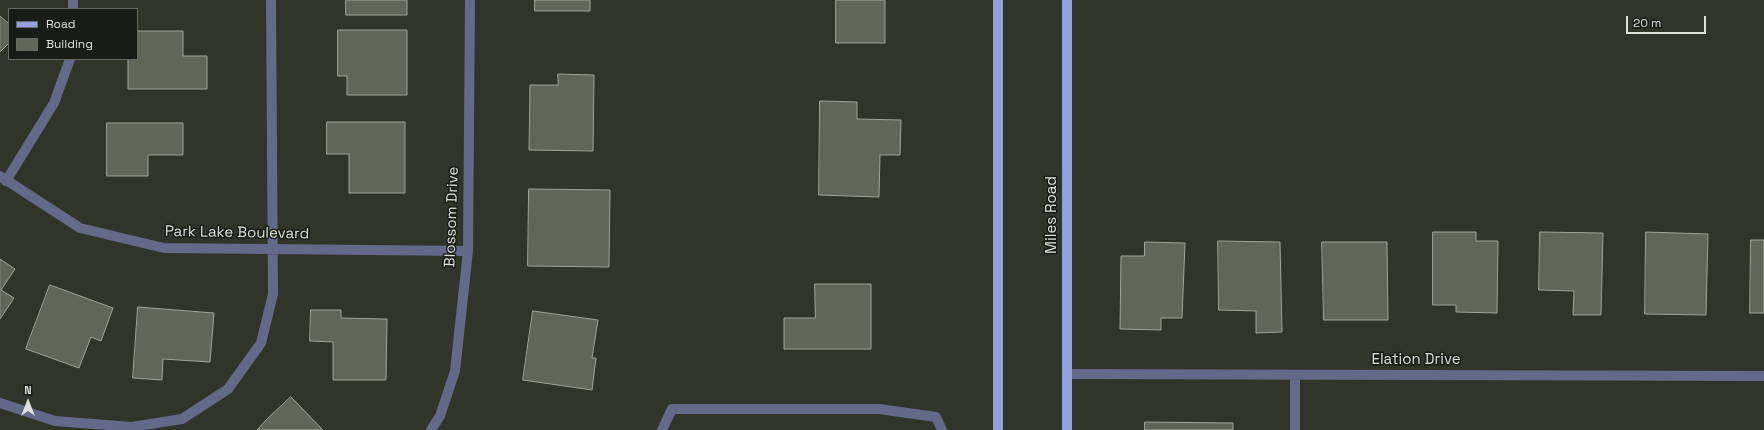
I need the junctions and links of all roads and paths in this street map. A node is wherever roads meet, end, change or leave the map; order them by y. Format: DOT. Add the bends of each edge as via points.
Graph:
graph roads {
  1 [pos="271,0"];
  2 [pos="470,0"];
  3 [pos="998,0"];
  4 [pos="1067,0"];
  5 [pos="70,60"];
  6 [pos="3,179"];
  7 [pos="273,249"];
  8 [pos="468,251"];
  9 [pos="1068,374"];
  10 [pos="1295,375"];
  11 [pos="1764,376"];
  12 [pos="0,403"];
  13 [pos="431,430"];
  14 [pos="662,430"];
  15 [pos="942,430"];
  16 [pos="998,430"];
  17 [pos="1067,430"];
  18 [pos="1295,430"];
  1 -- 7 [label="street"];
  2 -- 8 [label="street, Blossom Drive"];
  3 -- 16 [label="main road"];
  4 -- 9 [label="main road, Miles Road"];
  5 -- 6 [label="street" via="54,103"];
  6 -- 7 [label="street, Park Lake Boulevard" via="80,228 164,248"];
  7 -- 8 [label="street, Park Lake Boulevard"];
  7 -- 12 [label="street" via="273,294 261,342 228,389 182,419 132,427 63,422"];
  8 -- 13 [label="street, Blossom Drive" via="455,372 440,416"];
  9 -- 10 [label="street, Elation Drive"];
  9 -- 17 [label="main road, Miles Road"];
  10 -- 11 [label="street, Elation Drive"];
  10 -- 18 [label="street"];
  14 -- 15 [label="street" via="672,409 879,409 936,417"];
}
